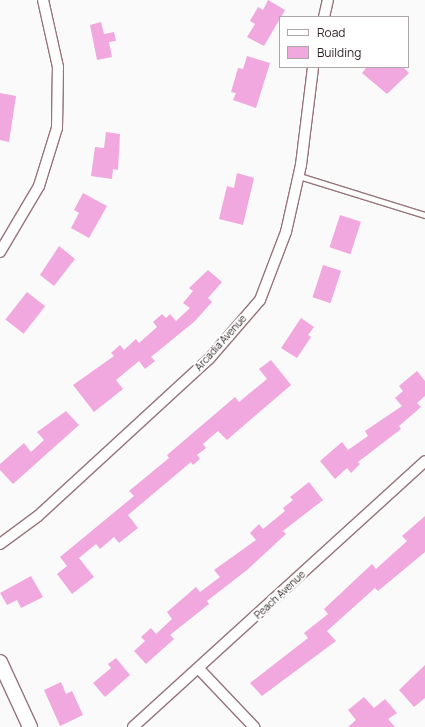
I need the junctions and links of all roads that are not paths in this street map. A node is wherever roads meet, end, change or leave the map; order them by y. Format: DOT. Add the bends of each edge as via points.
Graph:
graph roads {
  1 [pos="43,0"];
  2 [pos="328,0"];
  3 [pos="324,16"];
  4 [pos="313,68"];
  5 [pos="299,176"];
  6 [pos="425,215"];
  7 [pos="0,252"];
  8 [pos="425,461"];
  9 [pos="0,544"];
  10 [pos="0,662"];
  11 [pos="200,670"];
  12 [pos="30,727"];
  13 [pos="133,727"];
  14 [pos="254,727"];
  1 -- 7 [label="street" via="58,66 57,128 39,186"];
  2 -- 3 [label="street"];
  4 -- 5 [label="street, Arcadia Avenue"];
  5 -- 6 [label="lane"];
  5 -- 9 [label="street, Arcadia Avenue" via="286,232 260,300 209,359 38,516"];
  8 -- 11 [label="street, Peach Avenue"];
  10 -- 12 [label="street"];
  11 -- 13 [label="street, Peach Avenue"];
  11 -- 14 [label="street"];
}
